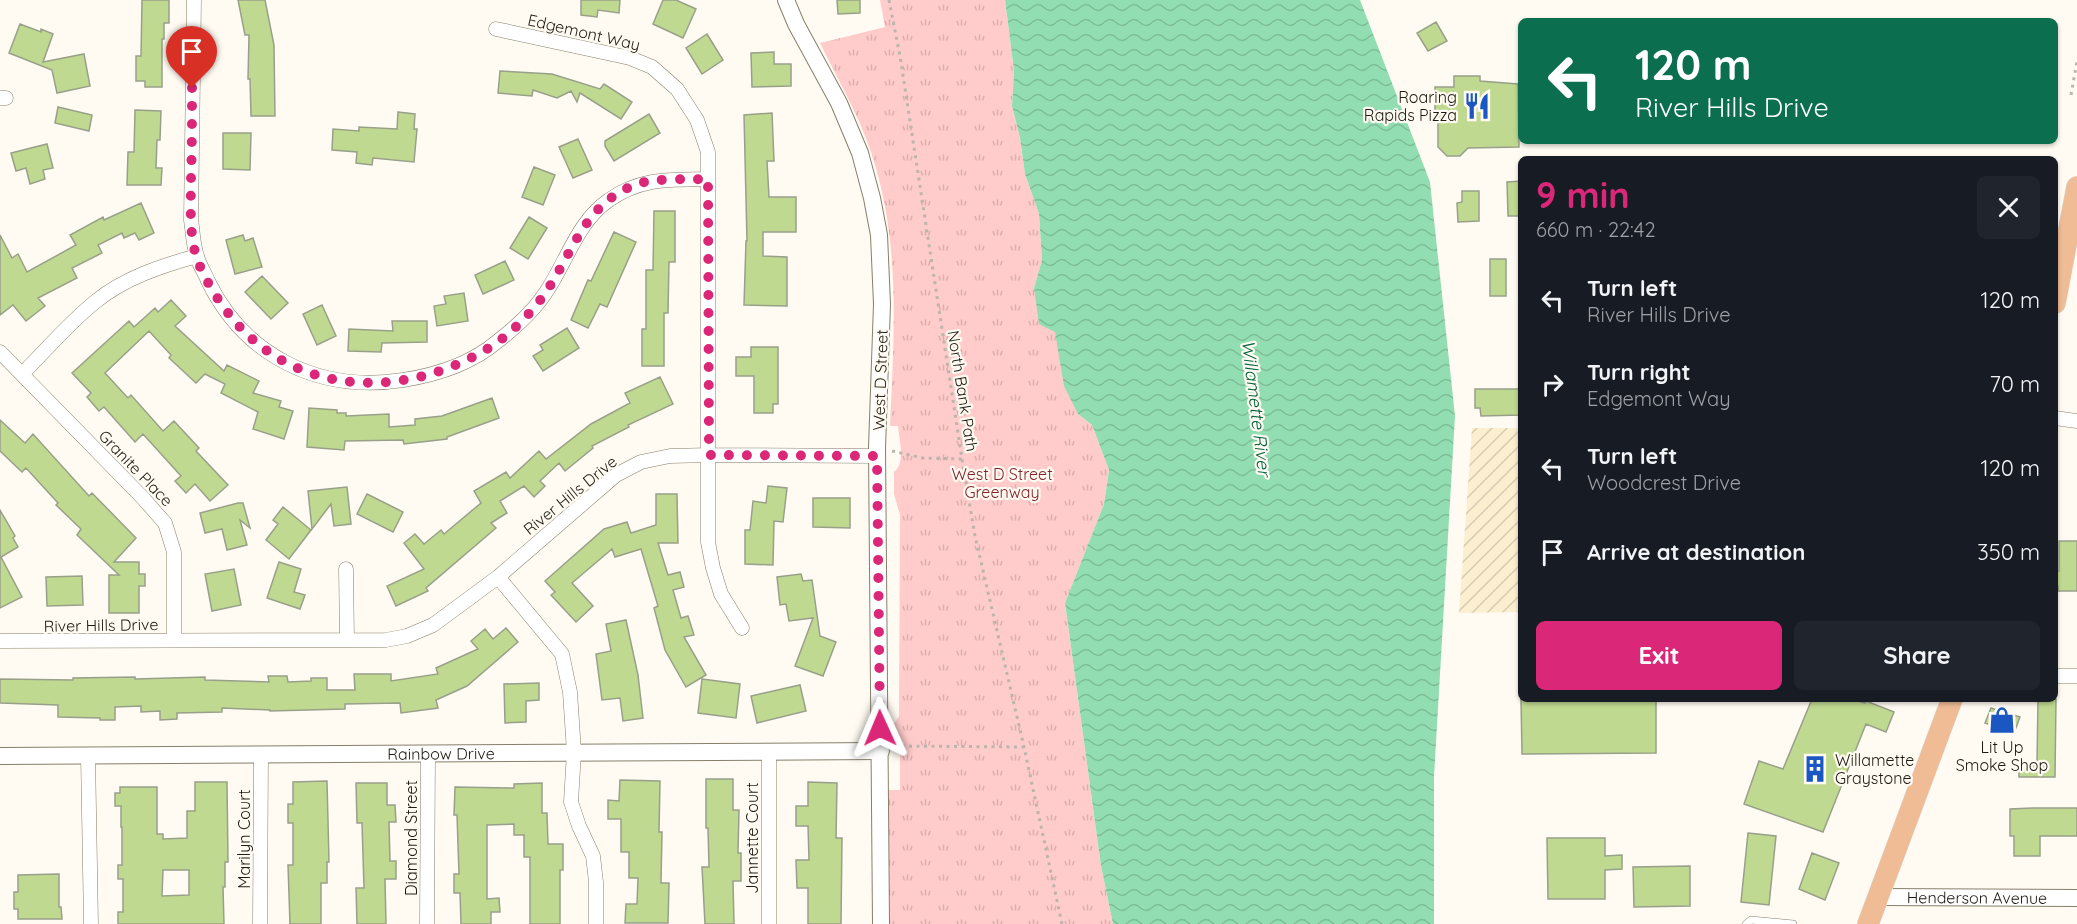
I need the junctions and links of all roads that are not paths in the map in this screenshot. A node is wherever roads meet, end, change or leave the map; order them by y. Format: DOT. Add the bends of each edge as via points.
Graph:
graph roads {
  1 [pos="194,0"];
  2 [pos="786,0"];
  3 [pos="496,29"];
  4 [pos="708,179"];
  5 [pos="2077,187"];
  6 [pos="196,256"];
  7 [pos="2058,287"];
  8 [pos="0,352"];
  9 [pos="22,374"];
  10 [pos="2058,418"];
  11 [pos="2077,421"];
  12 [pos="877,452"];
  13 [pos="709,455"];
  14 [pos="346,569"];
  15 [pos="498,577"];
  16 [pos="742,628"];
  17 [pos="174,640"];
  18 [pos="347,640"];
  19 [pos="0,641"];
  20 [pos="2058,676"];
  21 [pos="2077,676"];
  22 [pos="1951,702"];
  23 [pos="886,749"];
  24 [pos="769,751"];
  25 [pos="574,752"];
  26 [pos="428,753"];
  27 [pos="261,754"];
  28 [pos="88,755"];
  29 [pos="0,756"];
  30 [pos="1878,897"];
  31 [pos="2077,898"];
  32 [pos="91,924"];
  33 [pos="260,924"];
  34 [pos="427,924"];
  35 [pos="596,924"];
  36 [pos="768,924"];
  37 [pos="880,924"];
  38 [pos="1746,924"];
  39 [pos="1793,924"];
  40 [pos="1868,924"];
  1 -- 6 [label="street" via="191,220"];
  2 -- 12 [label="street, West D Street" via="839,103 860,153 872,198 879,235 882,304"];
  3 -- 4 [label="street, Edgemont Way" via="630,58 652,67 677,89 697,120 708,152"];
  4 -- 6 [label="street" via="633,185 607,200 589,218 547,291 497,343 462,363 423,377 393,382 359,383 321,377 267,352 219,302"];
  4 -- 13 [label="street, Edgemont Way"];
  5 -- 7 [label="main road"];
  6 -- 9 [label="street" via="127,281 95,301"];
  8 -- 9 [label="street, Granite Place"];
  9 -- 17 [label="street, Granite Place" via="165,523 174,552"];
  10 -- 11 [label="street"];
  12 -- 13 [label="street, River Hills Drive"];
  12 -- 23 [label="street, West D Street"];
  13 -- 15 [label="street, River Hills Drive" via="641,462 616,475"];
  13 -- 16 [label="street, Edgemont Way" via="708,542 721,594"];
  14 -- 18 [label="street"];
  15 -- 18 [label="street, River Hills Drive" via="434,625 386,640"];
  15 -- 25 [label="street" via="562,654 570,692"];
  17 -- 18 [label="street, River Hills Drive"];
  17 -- 19 [label="street, River Hills Drive"];
  20 -- 21 [label="street"];
  22 -- 30 [label="main road"];
  23 -- 24 [label="street, Rainbow Drive"];
  23 -- 37 [label="street, West D Street"];
  24 -- 25 [label="street, Rainbow Drive"];
  24 -- 36 [label="street, Jannette Court"];
  25 -- 26 [label="street, Rainbow Drive"];
  25 -- 35 [label="street" via="571,802 593,856"];
  26 -- 27 [label="street, Rainbow Drive"];
  26 -- 34 [label="street, Diamond Street"];
  27 -- 28 [label="street, Rainbow Drive"];
  27 -- 33 [label="street, Marilyn Court"];
  28 -- 29 [label="street, Rainbow Drive"];
  28 -- 32 [label="street"];
  30 -- 31 [label="street, Henderson Avenue"];
  30 -- 40 [label="main road"];
  38 -- 39 [label="lane" via="1751,920"];
}
